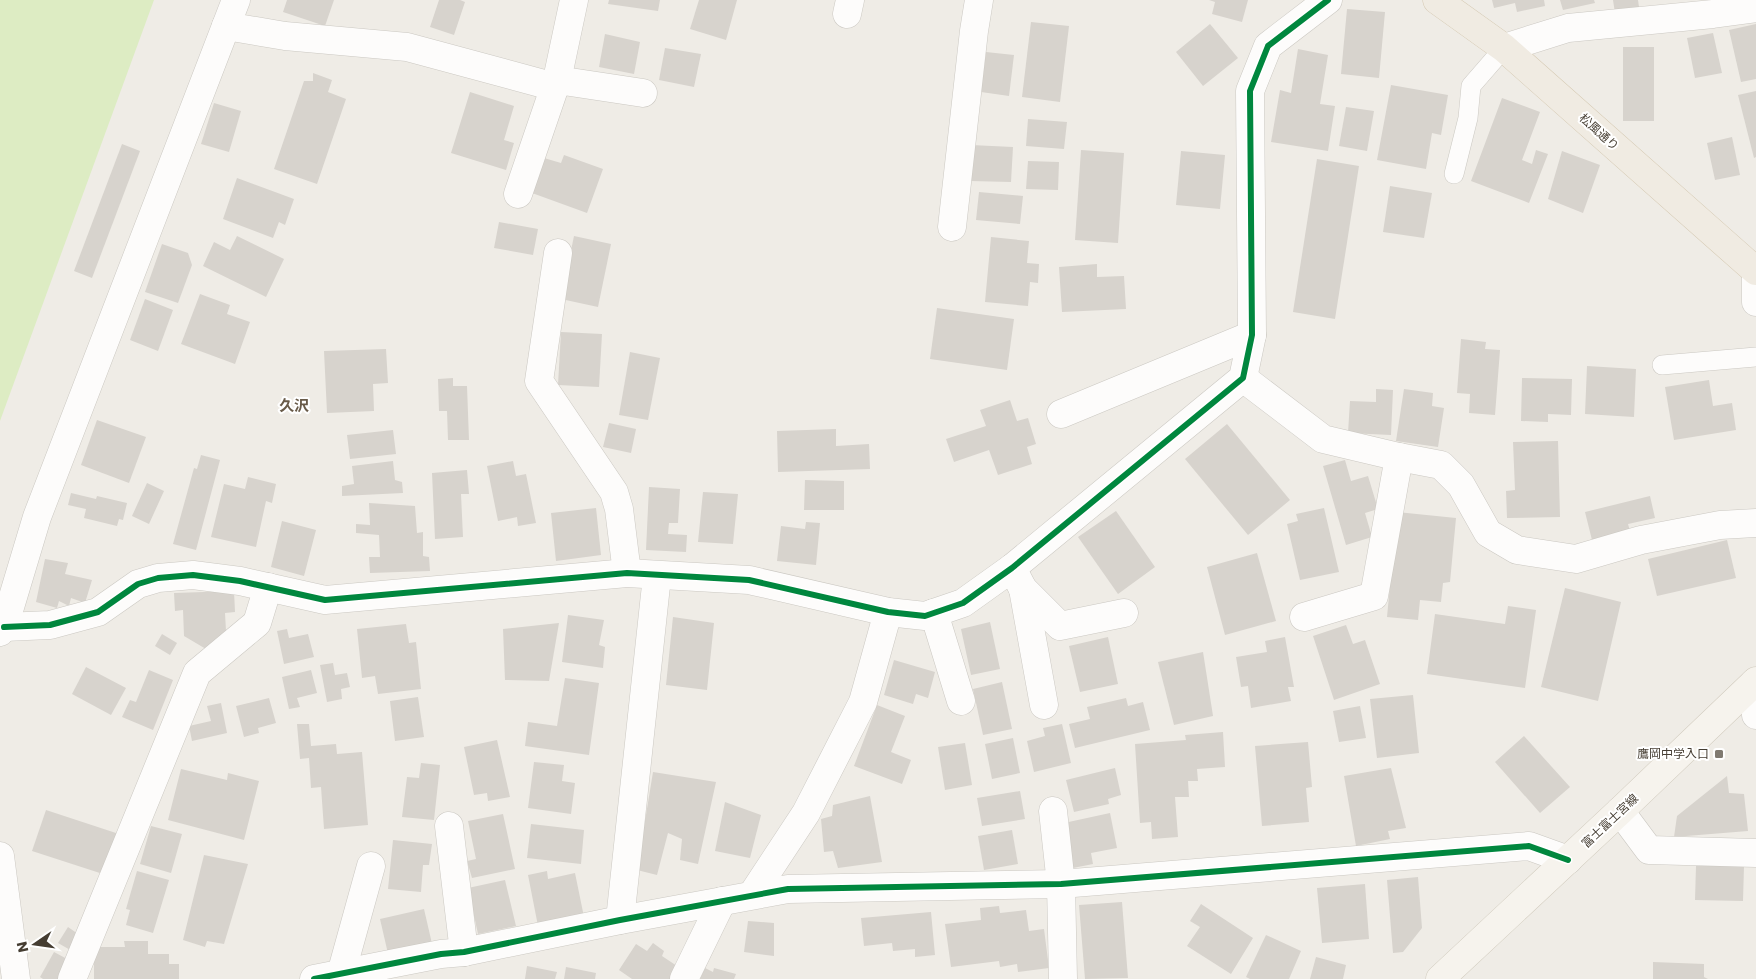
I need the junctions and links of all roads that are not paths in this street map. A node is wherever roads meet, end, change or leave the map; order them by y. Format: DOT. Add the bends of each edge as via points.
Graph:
graph roads {
  1 [pos="236,0"];
  2 [pos="574,0"];
  3 [pos="979,0"];
  4 [pos="1328,0"];
  5 [pos="1437,0"];
  6 [pos="1756,8"];
  7 [pos="226,26"];
  8 [pos="1504,48"];
  9 [pos="556,83"];
  10 [pos="643,94"];
  11 [pos="1454,174"];
  12 [pos="518,194"];
  13 [pos="952,227"];
  14 [pos="558,253"];
  15 [pos="1756,271"];
  16 [pos="1756,302"];
  17 [pos="1252,335"];
  18 [pos="1756,357"];
  19 [pos="1662,365"];
  20 [pos="1243,378"];
  21 [pos="1061,414"];
  22 [pos="1399,457"];
  23 [pos="1756,523"];
  24 [pos="627,573"];
  25 [pos="657,576"];
  26 [pos="1017,579"];
  27 [pos="268,587"];
  28 [pos="888,612"];
  29 [pos="934,613"];
  30 [pos="1124,613"];
  31 [pos="1304,617"];
  32 [pos="2,629"];
  33 [pos="1755,682"];
  34 [pos="961,701"];
  35 [pos="1044,705"];
  36 [pos="1756,715"];
  37 [pos="1053,811"];
  38 [pos="1620,811"];
  39 [pos="449,826"];
  40 [pos="1756,853"];
  41 [pos="0,856"];
  42 [pos="1568,860"];
  43 [pos="372,866"];
  44 [pos="1061,884"];
  45 [pos="752,895"];
  46 [pos="722,901"];
  47 [pos="620,920"];
  48 [pos="447,962"];
  49 [pos="341,974"];
  50 [pos="16,979"];
  51 [pos="72,979"];
  52 [pos="314,979"];
  53 [pos="684,979"];
  54 [pos="1063,979"];
  55 [pos="1440,979"];
  1 -- 7 [label="street"];
  2 -- 9 [label="street"];
  3 -- 13 [label="street"];
  4 -- 17 [label="street" via="1268,46 1250,91"];
  5 -- 8 [label="main road, 松風通り"];
  6 -- 8 [label="street" via="1568,28"];
  7 -- 9 [label="street" via="285,36 408,47"];
  7 -- 32 [label="street" via="37,517"];
  8 -- 11 [label="lane" via="1472,86"];
  8 -- 15 [label="main road, 松風通り"];
  9 -- 10 [label="street"];
  9 -- 12 [label="street"];
  14 -- 24 [label="street" via="538,381 614,492"];
  15 -- 16 [label="street"];
  17 -- 20 [label="street"];
  17 -- 21 [label="street"];
  18 -- 19 [label="lane"];
  20 -- 22 [label="street" via="1323,439"];
  20 -- 26 [label="street"];
  22 -- 23 [label="street" via="1441,465 1461,485 1488,533 1517,550 1576,558 1641,540 1720,525"];
  22 -- 31 [label="street" via="1374,596"];
  24 -- 25 [label="street"];
  24 -- 27 [label="street" via="325,600"];
  25 -- 28 [label="street" via="750,580"];
  25 -- 47 [label="street"];
  26 -- 29 [label="street"];
  26 -- 30 [label="street" via="1060,626"];
  26 -- 35 [label="street"];
  27 -- 32 [label="street" via="193,575 158,578 138,584 98,612 50,625"];
  27 -- 51 [label="street" via="257,623 197,673"];
  28 -- 29 [label="street" via="925,616"];
  28 -- 45 [label="street" via="863,702 806,813"];
  29 -- 34 [label="street"];
  33 -- 36 [label="street"];
  33 -- 38 [label="main road, 富士富士宮線"];
  37 -- 44 [label="street"];
  38 -- 40 [label="street" via="1649,850"];
  38 -- 42 [label="main road, 富士富士宮線"];
  39 -- 48 [label="street"];
  41 -- 50 [label="street"];
  42 -- 44 [label="street" via="1529,846"];
  42 -- 55 [label="main road, 富士富士宮線"];
  43 -- 49 [label="street"];
  44 -- 45 [label="street" via="788,889"];
  44 -- 54 [label="street"];
  45 -- 46 [label="street"];
  46 -- 47 [label="street"];
  46 -- 53 [label="street"];
  47 -- 48 [label="street"];
  48 -- 49 [label="street"];
  49 -- 52 [label="street"];
}
